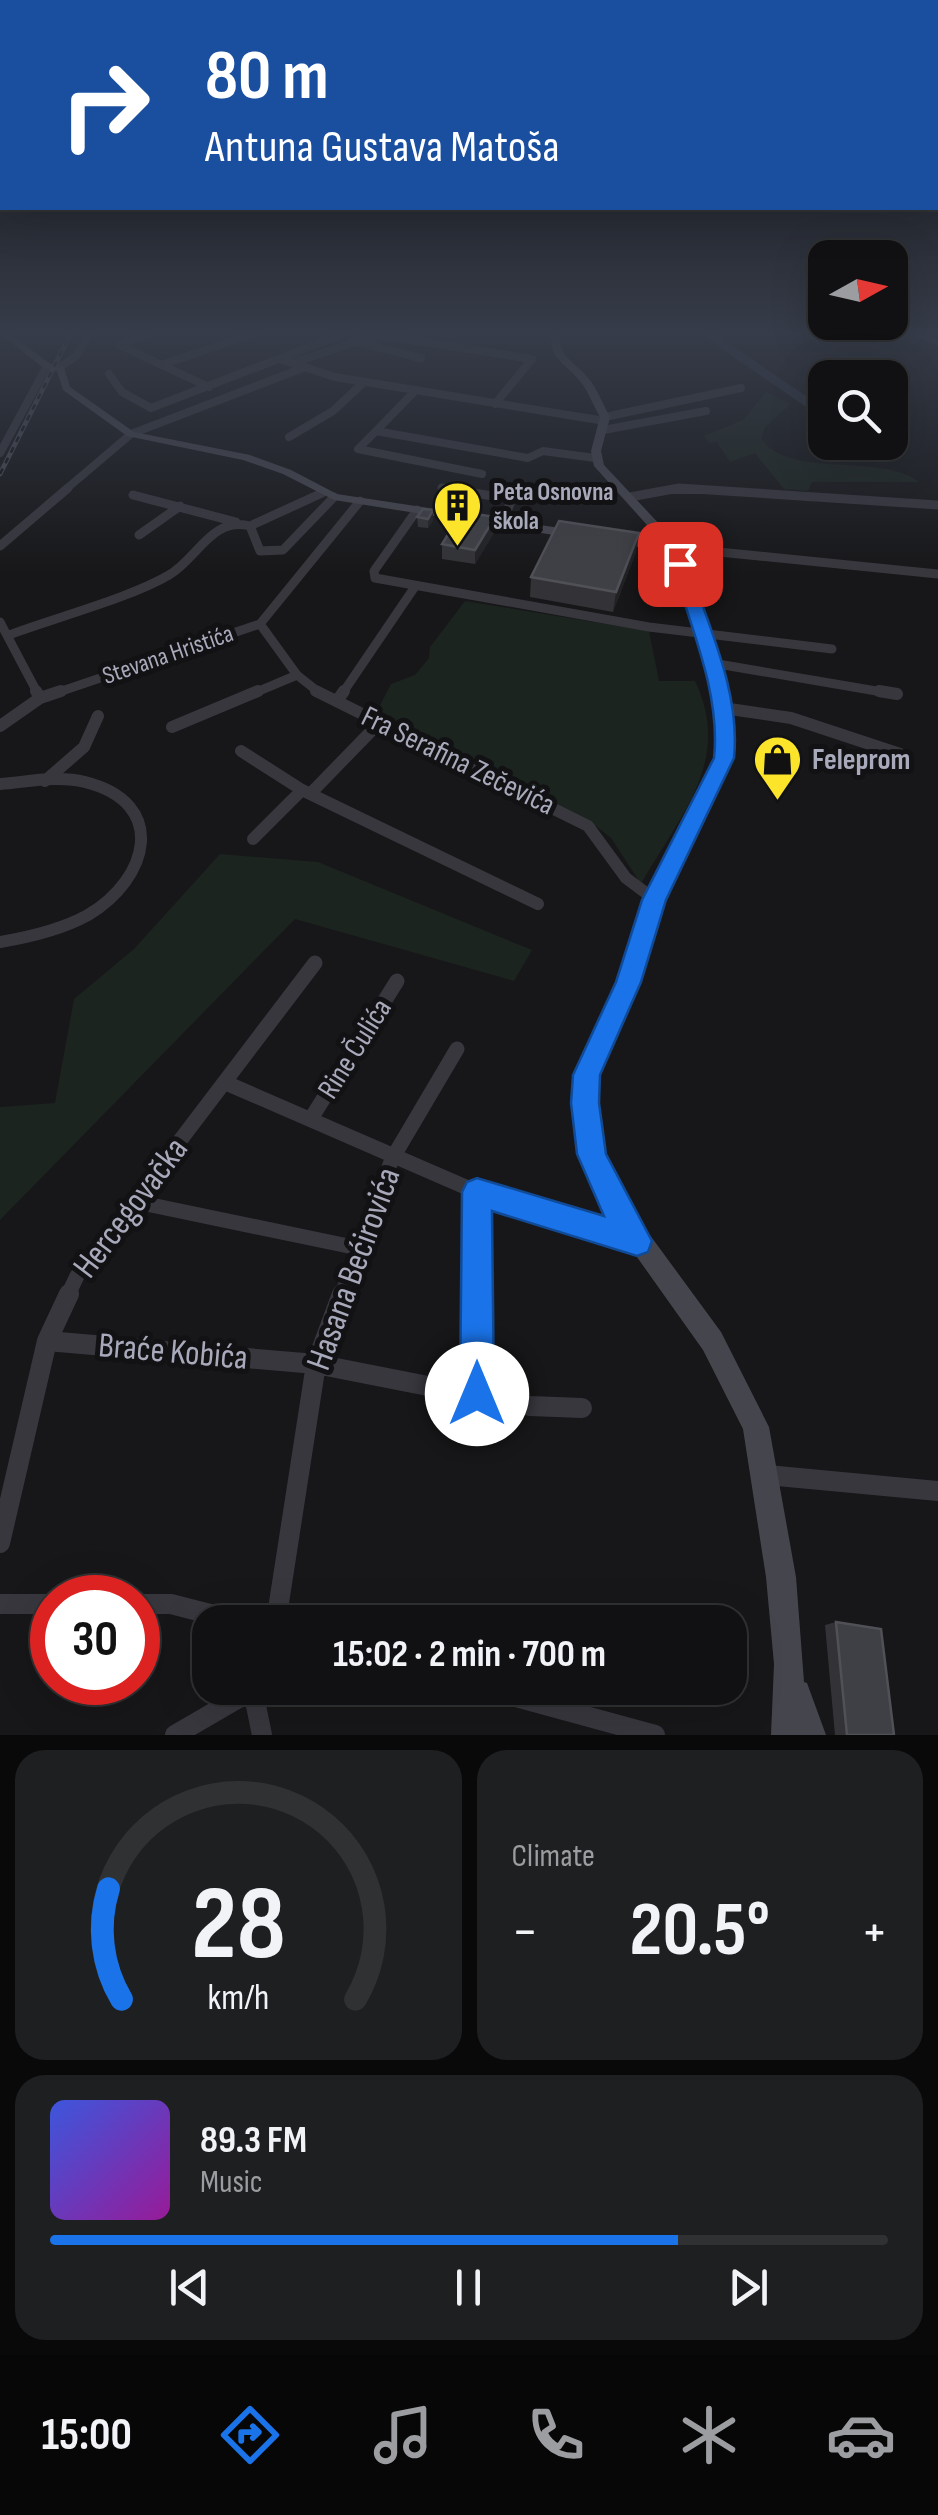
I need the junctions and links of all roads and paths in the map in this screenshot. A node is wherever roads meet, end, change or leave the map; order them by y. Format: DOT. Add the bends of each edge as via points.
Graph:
graph roads {
  1 [pos="25,412"];
  2 [pos="99,412"];
  3 [pos="158,412"];
  4 [pos="181,412"];
  5 [pos="331,412"];
  6 [pos="395,412"];
  7 [pos="541,412"];
  8 [pos="599,412"];
  9 [pos="647,412"];
  10 [pos="698,412"];
  11 [pos="167,417"];
  12 [pos="604,423"];
  13 [pos="376,431"];
  14 [pos="130,434"];
  15 [pos="289,437"];
  16 [pos="0,452"];
  17 [pos="595,458"];
  18 [pos="482,474"];
  19 [pos="442,488"];
  20 [pos="132,494"];
  21 [pos="328,495"];
  22 [pos="630,497"];
  23 [pos="360,501"];
  24 [pos="938,505"];
  25 [pos="180,506"];
  26 [pos="417,510"];
  27 [pos="238,522"];
  28 [pos="502,524"];
  29 [pos="250,526"];
  30 [pos="138,534"];
  31 [pos="0,546"];
  32 [pos="671,550"];
  33 [pos="938,576"];
  34 [pos="414,588"];
  35 [pos="0,622"];
  36 [pos="260,624"];
  37 [pos="702,634"];
  38 [pos="9,635"];
  39 [pos="832,650"];
  40 [pos="712,663"];
  41 [pos="297,675"];
  42 [pos="897,694"];
  43 [pos="40,698"];
  44 [pos="337,701"];
  45 [pos="723,708"];
  46 [pos="98,716"];
  47 [pos="380,722"];
  48 [pos="0,726"];
  49 [pos="172,728"];
  50 [pos="240,750"];
  51 [pos="900,754"];
  52 [pos="45,781"];
  53 [pos="0,784"];
  54 [pos="307,792"];
  55 [pos="254,839"];
  56 [pos="654,900"];
  57 [pos="538,904"];
  58 [pos="0,942"];
  59 [pos="315,964"];
  60 [pos="397,981"];
  61 [pos="456,1049"];
  62 [pos="226,1083"];
  63 [pos="312,1117"];
  64 [pos="392,1159"];
  65 [pos="477,1192"];
  66 [pos="132,1201"];
  67 [pos="637,1241"];
  68 [pos="358,1248"];
  69 [pos="46,1341"];
  70 [pos="316,1364"];
  71 [pos="477,1394"];
  72 [pos="582,1408"];
  73 [pos="766,1475"];
  74 [pos="938,1491"];
  75 [pos="0,1544"];
  76 [pos="0,1604"];
  77 [pos="30,1604"];
  78 [pos="160,1604"];
  79 [pos="279,1605"];
  80 [pos="192,1609"];
  81 [pos="789,1664"];
  82 [pos="227,1705"];
  83 [pos="257,1705"];
  84 [pos="545,1705"];
  85 [pos="174,1735"];
  86 [pos="262,1735"];
  87 [pos="655,1735"];
  88 [pos="785,1735"];
  89 [pos="796,1735"];
  90 [pos="810,1735"];
  1 -- 16 [label="street"];
  2 -- 14 [label="main road"];
  3 -- 11 [label="street"];
  4 -- 11 [label="street"];
  5 -- 15 [label="street"];
  6 -- 13 [label="street"];
  7 -- 12 [label="street"];
  8 -- 12 [label="main road"];
  9 -- 12 [label="street"];
  10 -- 12 [label="street"];
  11 -- 14 [label="street"];
  12 -- 17 [label="main road"];
  13 -- 17 [label="street" via="528,458 540,451"];
  13 -- 18 [label="street" via="358,451"];
  14 -- 21 [label="main road" via="246,457"];
  14 -- 31 [label="street"];
  17 -- 22 [label="main road"];
  19 -- 28 [label="street" via="512,499"];
  20 -- 25 [label="street"];
  21 -- 23 [label="main road"];
  21 -- 29 [label="street"];
  21 -- 29 [label="street" via="283,550 260,552"];
  22 -- 24 [label="street" via="679,488"];
  22 -- 32 [label="main road"];
  23 -- 26 [label="main road"];
  23 -- 36 [label="street, Stevana Hristića"];
  25 -- 27 [label="street"];
  25 -- 30 [label="street"];
  26 -- 28 [label="main road"];
  26 -- 34 [label="street" via="374,571 375,578"];
  27 -- 29 [label="street"];
  27 -- 38 [label="street" via="217,530 170,575"];
  28 -- 32 [label="main road"];
  32 -- 33 [label="street"];
  32 -- 37 [label="main road"];
  34 -- 37 [label="street"];
  34 -- 44 [label="street"];
  35 -- 38 [label="street"];
  36 -- 41 [label="street, Fra Serafina Zečevića"];
  36 -- 43 [label="street, Stevana Hristića"];
  37 -- 39 [label="street"];
  37 -- 40 [label="main road"];
  38 -- 43 [label="street"];
  40 -- 42 [label="street"];
  40 -- 45 [label="main road"];
  41 -- 44 [label="street, Fra Serafina Zečevića"];
  41 -- 49 [label="street"];
  43 -- 48 [label="street, Stevana Hristića"];
  44 -- 47 [label="street, Fra Serafina Zečevića"];
  45 -- 51 [label="street" via="791,718"];
  45 -- 56 [label="main road" via="724,758"];
  46 -- 52 [label="street" via="84,747"];
  47 -- 54 [label="street"];
  47 -- 56 [label="street, Fra Serafina Zečevića" via="588,826 635,890"];
  50 -- 54 [label="street"];
  52 -- 53 [label="street"];
  52 -- 58 [label="street" via="112,790 133,806 143,844 136,868 112,897 71,924"];
  54 -- 55 [label="street"];
  54 -- 57 [label="street"];
  56 -- 67 [label="main road" via="629,982 587,1075 585,1103 592,1154"];
  59 -- 62 [label="street, Hercegovačka"];
  60 -- 63 [label="street, Rine Čulića"];
  61 -- 64 [label="street, Hasana Bećirovića"];
  62 -- 63 [label="street"];
  62 -- 66 [label="street, Hercegovačka"];
  63 -- 64 [label="street"];
  64 -- 65 [label="street"];
  64 -- 68 [label="street, Hasana Bećirovića"];
  65 -- 67 [label="street"];
  65 -- 71 [label="street"];
  66 -- 68 [label="street"];
  66 -- 69 [label="street, Hercegovačka" via="76,1276"];
  67 -- 73 [label="main road" via="736,1382"];
  68 -- 70 [label="street, Hasana Bećirovića"];
  69 -- 70 [label="street, Braće Kobića"];
  69 -- 75 [label="street, Hercegovačka"];
  70 -- 71 [label="street, Braće Kobića"];
  70 -- 79 [label="street, Hasana Bećirovića"];
  71 -- 72 [label="street, Braće Kobića"];
  73 -- 74 [label="street"];
  73 -- 81 [label="main road"];
  76 -- 77 [label="street"];
  78 -- 80 [label="street"];
  81 -- 88 [label="main road"];
  81 -- 90 [label="main road"];
  82 -- 85 [label="street"];
  83 -- 86 [label="street"];
  84 -- 87 [label="street"];
  88 -- 89 [label="main road"];
}
